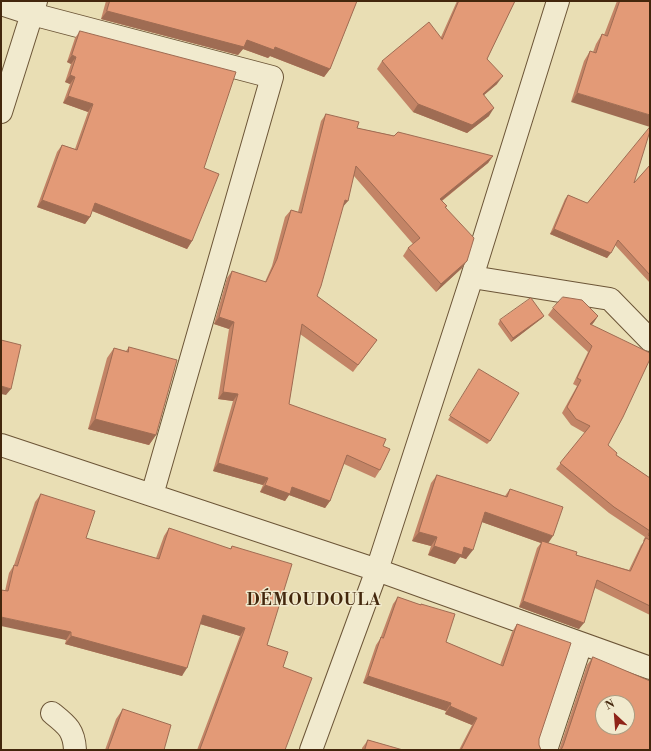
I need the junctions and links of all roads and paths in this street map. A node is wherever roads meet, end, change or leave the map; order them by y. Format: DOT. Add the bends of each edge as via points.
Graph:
graph roads {
  1 [pos="558,1"];
  2 [pos="1,4"];
  3 [pos="34,8"];
  4 [pos="1,112"];
  5 [pos="472,278"];
  6 [pos="650,340"];
  7 [pos="1,445"];
  8 [pos="152,495"];
  9 [pos="376,570"];
  10 [pos="581,644"];
  11 [pos="650,668"];
  12 [pos="52,713"];
  13 [pos="75,750"];
  14 [pos="311,750"];
  15 [pos="546,750"];
  1 -- 5 [label="street"];
  2 -- 3 [label="street"];
  3 -- 4 [label="street"];
  3 -- 8 [label="street" via="272,78"];
  5 -- 6 [label="street" via="610,299"];
  5 -- 9 [label="street"];
  7 -- 8 [label="street"];
  8 -- 9 [label="street"];
  9 -- 10 [label="street"];
  9 -- 14 [label="street"];
  10 -- 11 [label="street"];
  10 -- 15 [label="street"];
  12 -- 13 [label="street" via="65,723 74,737"];
}
